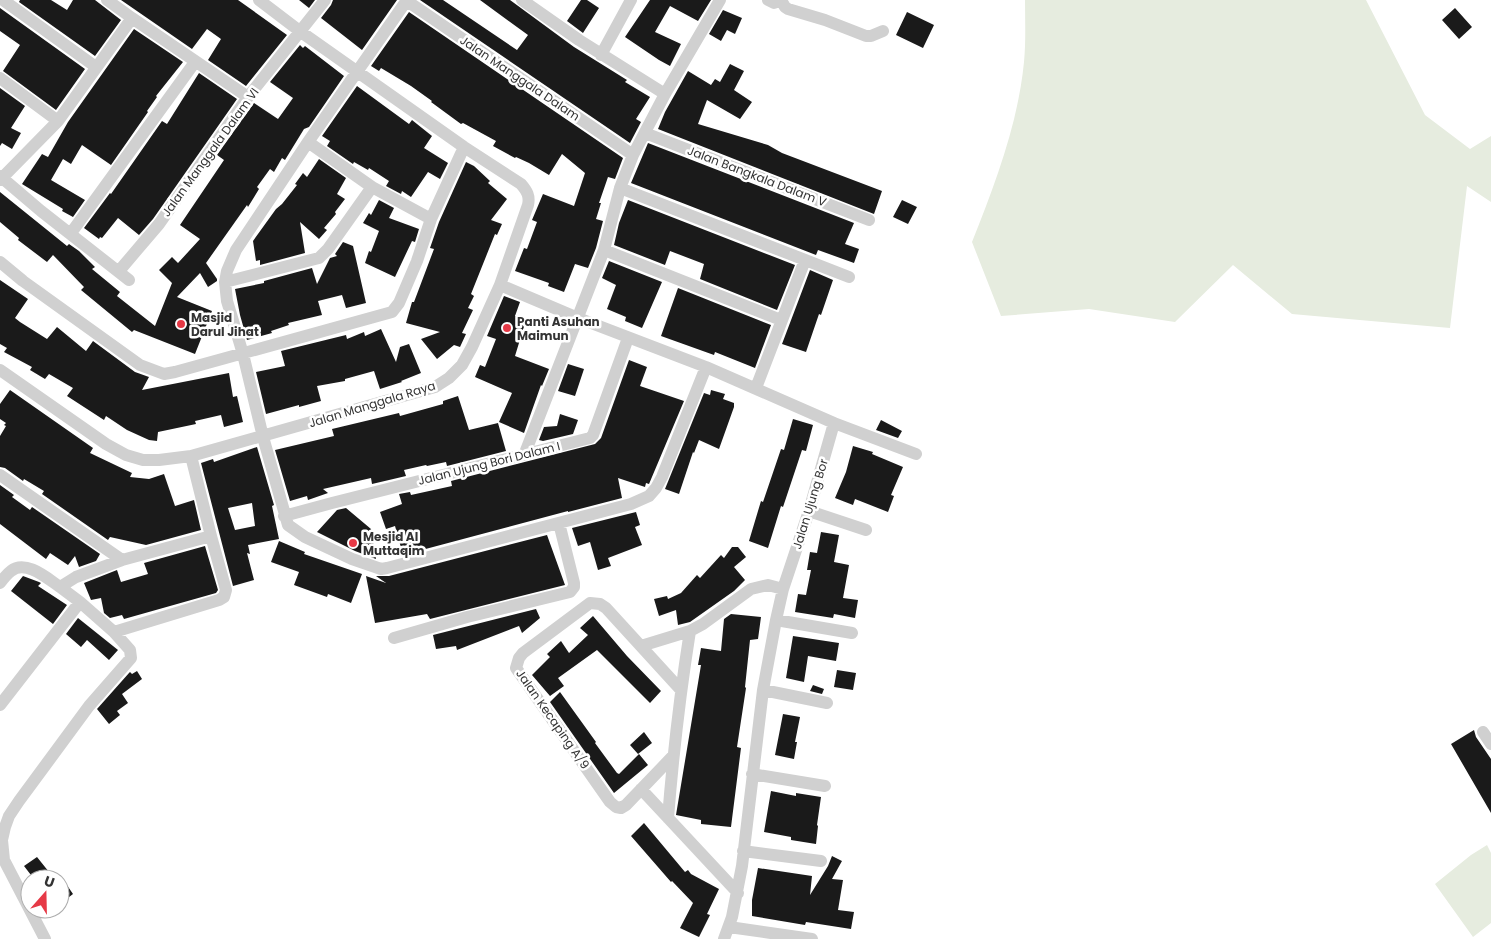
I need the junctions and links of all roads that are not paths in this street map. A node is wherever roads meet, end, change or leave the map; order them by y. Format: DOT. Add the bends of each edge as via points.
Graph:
graph roads {
  1 [pos="3,0"];
  2 [pos="107,0"];
  3 [pos="259,0"];
  4 [pos="325,0"];
  5 [pos="407,0"];
  6 [pos="522,0"];
  7 [pos="631,0"];
  8 [pos="720,0"];
  9 [pos="768,0"];
  10 [pos="782,0"];
  11 [pos="132,18"];
  12 [pos="883,31"];
  13 [pos="301,32"];
  14 [pos="601,55"];
  15 [pos="195,62"];
  16 [pos="96,67"];
  17 [pos="358,71"];
  18 [pos="0,78"];
  19 [pos="665,94"];
  20 [pos="248,97"];
  21 [pos="58,121"];
  22 [pos="645,133"];
  23 [pos="308,142"];
  24 [pos="464,147"];
  25 [pos="633,155"];
  26 [pos="1,178"];
  27 [pos="372,187"];
  28 [pos="620,188"];
  29 [pos="431,219"];
  30 [pos="869,220"];
  31 [pos="70,233"];
  32 [pos="604,250"];
  33 [pos="804,260"];
  34 [pos="0,262"];
  35 [pos="119,271"];
  36 [pos="848,277"];
  37 [pos="129,280"];
  38 [pos="225,282"];
  39 [pos="500,285"];
  40 [pos="578,318"];
  41 [pos="781,320"];
  42 [pos="628,338"];
  43 [pos="243,354"];
  44 [pos="706,367"];
  45 [pos="0,370"];
  46 [pos="756,388"];
  47 [pos="834,423"];
  48 [pos="263,437"];
  49 [pos="525,453"];
  50 [pos="916,454"];
  51 [pos="191,456"];
  52 [pos="0,474"];
  53 [pos="809,511"];
  54 [pos="284,516"];
  55 [pos="559,523"];
  56 [pos="866,530"];
  57 [pos="211,536"];
  58 [pos="122,560"];
  59 [pos="0,583"];
  60 [pos="60,588"];
  61 [pos="783,589"];
  62 [pos="80,602"];
  63 [pos="776,620"];
  64 [pos="114,632"];
  65 [pos="690,632"];
  66 [pos="852,633"];
  67 [pos="394,638"];
  68 [pos="641,646"];
  69 [pos="680,689"];
  70 [pos="763,690"];
  71 [pos="827,703"];
  72 [pos="0,705"];
  73 [pos="1483,732"];
  74 [pos="1491,744"];
  75 [pos="673,756"];
  76 [pos="752,774"];
  77 [pos="825,786"];
  78 [pos="641,789"];
  79 [pos="668,818"];
  80 [pos="743,851"];
  81 [pos="821,861"];
  82 [pos="738,893"];
  83 [pos="726,933"];
  84 [pos="45,939"];
  85 [pos="812,939"];
  1 -- 16 [label="street"];
  2 -- 11 [label="street"];
  3 -- 13 [label="street, Jalan Manggala Raya"];
  4 -- 13 [label="street, Jalan Manggala Dalam VI"];
  5 -- 17 [label="street"];
  5 -- 25 [label="street, Jalan Manggala Dalam"];
  6 -- 14 [label="street"];
  7 -- 14 [label="street"];
  8 -- 19 [label="street"];
  9 -- 10 [label="street" via="774,3"];
  10 -- 12 [label="street" via="788,9 862,35 871,36"];
  11 -- 15 [label="street"];
  11 -- 16 [label="street"];
  13 -- 17 [label="street, Jalan Manggala Raya"];
  13 -- 20 [label="street, Jalan Manggala Dalam VI"];
  14 -- 19 [label="street"];
  15 -- 20 [label="street"];
  15 -- 31 [label="street"];
  16 -- 21 [label="street"];
  17 -- 23 [label="street"];
  17 -- 24 [label="street, Jalan Manggala Raya"];
  18 -- 21 [label="street"];
  19 -- 22 [label="street"];
  20 -- 35 [label="street, Jalan Manggala Dalam VI" via="159,224"];
  21 -- 26 [label="street"];
  22 -- 25 [label="street"];
  22 -- 30 [label="street, Jalan Bangkala Dalam V"];
  23 -- 27 [label="street"];
  23 -- 38 [label="street" via="236,250"];
  24 -- 29 [label="street"];
  24 -- 39 [label="street, Jalan Manggala Raya" via="521,184 529,196"];
  25 -- 28 [label="street"];
  26 -- 31 [label="street"];
  27 -- 29 [label="street"];
  27 -- 38 [label="street" via="319,258"];
  28 -- 32 [label="street"];
  28 -- 33 [label="street"];
  29 -- 43 [label="street" via="417,262 392,312"];
  31 -- 35 [label="street"];
  32 -- 40 [label="street"];
  32 -- 41 [label="street"];
  33 -- 36 [label="street"];
  33 -- 41 [label="street"];
  34 -- 43 [label="street" via="140,365 159,373 175,372"];
  35 -- 37 [label="street"];
  38 -- 43 [label="street" via="227,301"];
  39 -- 40 [label="street"];
  39 -- 48 [label="street, Jalan Manggala Raya" via="462,365 442,383"];
  40 -- 42 [label="street"];
  40 -- 49 [label="street"];
  41 -- 46 [label="street"];
  42 -- 44 [label="street"];
  42 -- 49 [label="street, Jalan Ujung Bori Dalam I" via="592,437"];
  43 -- 48 [label="street"];
  44 -- 46 [label="street"];
  44 -- 55 [label="street" via="653,492 631,504"];
  45 -- 51 [label="street, Jalan Manggala Raya" via="106,444 126,454 144,460"];
  46 -- 47 [label="street"];
  47 -- 50 [label="street"];
  47 -- 53 [label="street, Jalan Ujung Bor"];
  48 -- 51 [label="street, Jalan Manggala Raya"];
  48 -- 54 [label="street"];
  49 -- 54 [label="street, Jalan Ujung Bori Dalam I"];
  51 -- 57 [label="street"];
  52 -- 58 [label="street"];
  53 -- 56 [label="street"];
  53 -- 61 [label="street, Jalan Ujung Bor"];
  54 -- 55 [label="street" via="288,525 305,538 381,569"];
  55 -- 67 [label="street" via="574,583 570,592"];
  57 -- 58 [label="street"];
  57 -- 64 [label="street" via="226,590 224,597"];
  58 -- 60 [label="street" via="76,577"];
  59 -- 60 [label="street" via="12,570 20,567 34,571"];
  60 -- 62 [label="street"];
  61 -- 63 [label="street, Jalan Ujung Bor"];
  61 -- 65 [label="street" via="768,585 751,589"];
  62 -- 64 [label="street"];
  62 -- 72 [label="street"];
  63 -- 66 [label="street"];
  63 -- 70 [label="street, Jalan Ujung Bor"];
  64 -- 84 [label="street" via="130,650 131,658 89,706 19,801 9,816 2,840 4,860"];
  65 -- 68 [label="street"];
  65 -- 69 [label="street"];
  68 -- 69 [label="street, Jalan Kecaping A/9"];
  68 -- 78 [label="street, Jalan Kecaping A/9" via="606,608 590,603 523,653 516,668 616,807 623,808"];
  69 -- 75 [label="street"];
  70 -- 71 [label="street"];
  70 -- 76 [label="street, Jalan Ujung Bor"];
  73 -- 74 [label="street"];
  75 -- 78 [label="street, Jalan Kecaping A/9"];
  75 -- 79 [label="street"];
  76 -- 77 [label="street"];
  76 -- 80 [label="street, Jalan Ujung Bor"];
  78 -- 79 [label="street"];
  79 -- 82 [label="street"];
  80 -- 81 [label="street"];
  80 -- 82 [label="street, Jalan Ujung Bor"];
  82 -- 83 [label="street, Jalan Ujung Bor"];
  83 -- 85 [label="street"];
}
